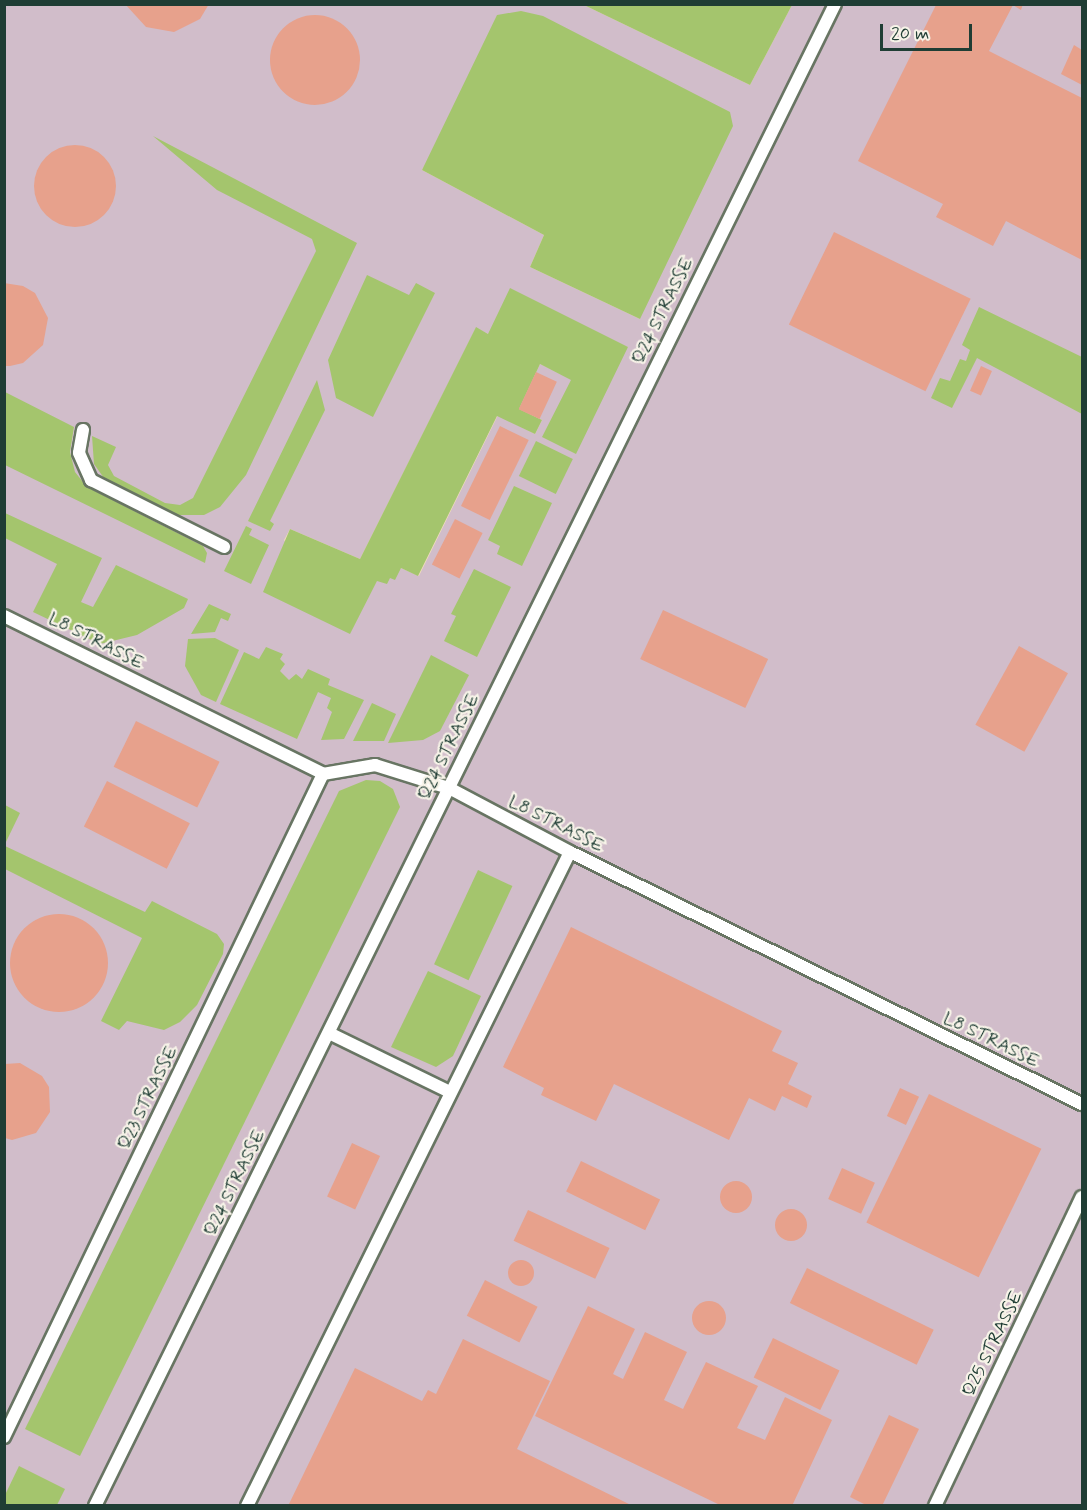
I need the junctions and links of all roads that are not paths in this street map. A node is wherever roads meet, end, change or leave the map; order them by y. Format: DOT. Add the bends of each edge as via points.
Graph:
graph roads {
  1 [pos="835,4"];
  2 [pos="83,430"];
  3 [pos="224,547"];
  4 [pos="4,616"];
  5 [pos="323,774"];
  6 [pos="448,788"];
  7 [pos="570,852"];
  8 [pos="329,1033"];
  9 [pos="450,1092"];
  10 [pos="1083,1104"];
  11 [pos="1083,1197"];
  12 [pos="4,1437"];
  13 [pos="95,1506"];
  14 [pos="247,1506"];
  15 [pos="935,1506"];
  1 -- 6 [label="lane, Q24 STRASSE"];
  2 -- 3 [label="lane" via="80,453 91,480"];
  4 -- 5 [label="lane, L8 STRASSE"];
  5 -- 6 [label="lane, L8 STRASSE" via="375,765"];
  5 -- 12 [label="lane, Q23 STRASSE"];
  6 -- 7 [label="lane, L8 STRASSE"];
  6 -- 8 [label="lane, Q24 STRASSE"];
  7 -- 9 [label="lane"];
  7 -- 10 [label="lane, L8 STRASSE"];
  8 -- 9 [label="lane"];
  8 -- 13 [label="lane, Q24 STRASSE"];
  9 -- 14 [label="lane"];
  11 -- 15 [label="lane, Q25 STRASSE"];
}
